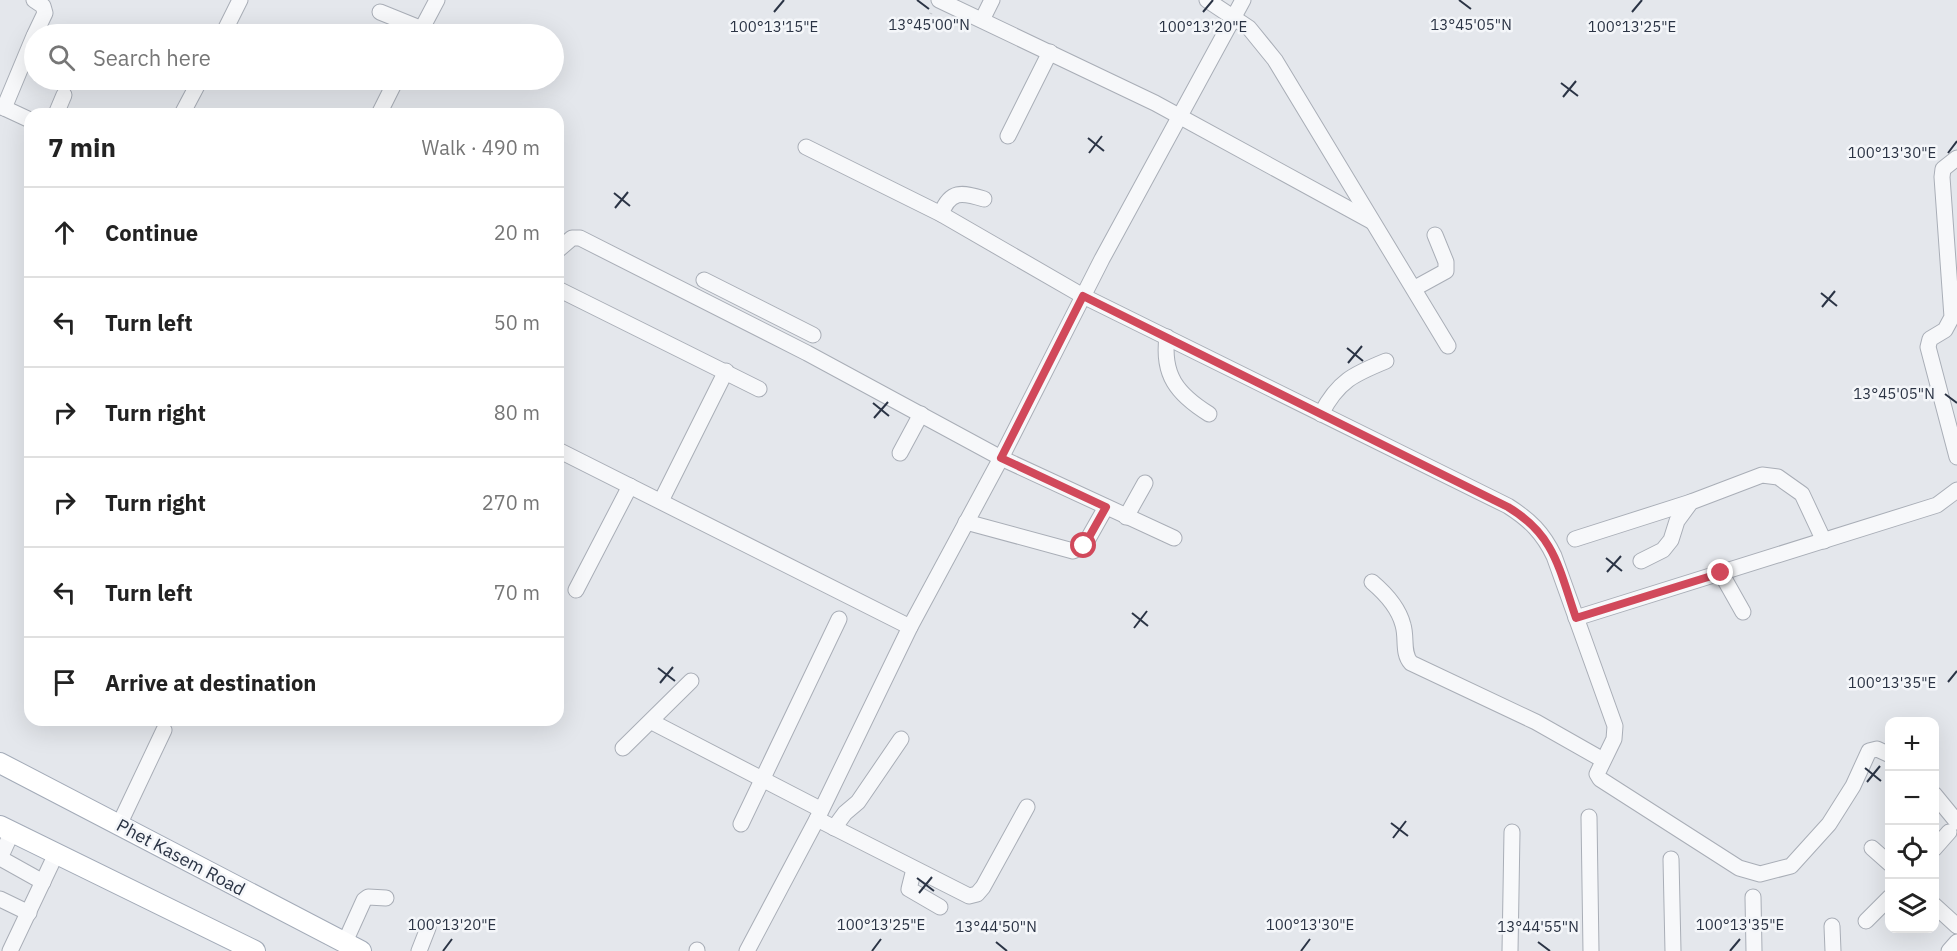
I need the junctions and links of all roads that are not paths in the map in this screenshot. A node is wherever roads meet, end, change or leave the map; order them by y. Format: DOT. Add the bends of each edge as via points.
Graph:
graph roads {
  1 [pos="34,0"];
  2 [pos="240,0"];
  3 [pos="437,0"];
  4 [pos="939,0"];
  5 [pos="992,0"];
  6 [pos="1207,0"];
  7 [pos="1243,0"];
  8 [pos="380,12"];
  9 [pos="1233,18"];
  10 [pos="982,20"];
  11 [pos="40,24"];
  12 [pos="228,24"];
  13 [pos="405,24"];
  14 [pos="425,24"];
  15 [pos="1050,52"];
  16 [pos="24,59"];
  17 [pos="192,90"];
  18 [pos="391,90"];
  19 [pos="64,95"];
  20 [pos="2,107"];
  21 [pos="59,108"];
  22 [pos="185,108"];
  23 [pos="382,108"];
  24 [pos="24,117"];
  25 [pos="1181,117"];
  26 [pos="1008,136"];
  27 [pos="806,147"];
  28 [pos="1957,158"];
  29 [pos="984,199"];
  30 [pos="941,214"];
  31 [pos="1371,221"];
  32 [pos="1435,235"];
  33 [pos="564,245"];
  34 [pos="704,280"];
  35 [pos="1415,288"];
  36 [pos="564,293"];
  37 [pos="1083,296"];
  38 [pos="776,317"];
  39 [pos="768,333"];
  40 [pos="813,335"];
  41 [pos="1167,337"];
  42 [pos="1448,346"];
  43 [pos="1386,361"];
  44 [pos="726,371"];
  45 [pos="759,389"];
  46 [pos="921,414"];
  47 [pos="1209,414"];
  48 [pos="1321,414"];
  49 [pos="564,453"];
  50 [pos="900,453"];
  51 [pos="1957,457"];
  52 [pos="1001,458"];
  53 [pos="1145,483"];
  54 [pos="630,486"];
  55 [pos="1957,490"];
  56 [pos="661,501"];
  57 [pos="1691,502"];
  58 [pos="1106,507"];
  59 [pos="1126,517"];
  60 [pos="966,522"];
  61 [pos="1174,538"];
  62 [pos="1575,539"];
  63 [pos="1824,541"];
  64 [pos="1641,561"];
  65 [pos="1721,573"];
  66 [pos="1372,582"];
  67 [pos="576,590"];
  68 [pos="1743,612"];
  69 [pos="1576,618"];
  70 [pos="839,619"];
  71 [pos="910,627"];
  72 [pos="691,681"];
  73 [pos="652,722"];
  74 [pos="164,730"];
  75 [pos="901,739"];
  76 [pos="623,748"];
  77 [pos="1885,752"];
  78 [pos="1603,760"];
  79 [pos="0,763"];
  80 [pos="761,778"];
  81 [pos="1939,801"];
  82 [pos="1027,807"];
  83 [pos="819,814"];
  84 [pos="1589,817"];
  85 [pos="741,824"];
  86 [pos="119,825"];
  87 [pos="1953,827"];
  88 [pos="834,828"];
  89 [pos="6,829"];
  90 [pos="1512,832"];
  91 [pos="1939,844"];
  92 [pos="1872,848"];
  93 [pos="56,854"];
  94 [pos="1671,859"];
  95 [pos="1885,860"];
  96 [pos="914,869"];
  97 [pos="43,882"];
  98 [pos="1753,897"];
  99 [pos="0,898"];
  100 [pos="386,898"];
  101 [pos="1885,902"];
  102 [pos="940,906"];
  103 [pos="1939,909"];
  104 [pos="29,913"];
  105 [pos="1866,921"];
  106 [pos="1832,926"];
  107 [pos="1957,926"];
  108 [pos="428,928"];
  109 [pos="1957,942"];
  110 [pos="353,947"];
  111 [pos="10,951"];
  112 [pos="255,951"];
  113 [pos="419,951"];
  114 [pos="747,951"];
  115 [pos="1510,951"];
  116 [pos="1592,951"];
  117 [pos="1673,951"];
  118 [pos="1754,951"];
  119 [pos="1833,951"];
  120 [pos="1949,951"];
  1 -- 11 [label="street" via="43,6 45,14"];
  2 -- 12 [label="street"];
  3 -- 14 [label="street"];
  4 -- 10 [label="street"];
  5 -- 10 [label="street"];
  6 -- 9 [label="street"];
  7 -- 9 [label="street"];
  8 -- 13 [label="street"];
  9 -- 25 [label="street"];
  9 -- 31 [label="street" via="1249,28 1275,60 1359,195"];
  10 -- 15 [label="street"];
  15 -- 25 [label="street"];
  15 -- 26 [label="street"];
  16 -- 20 [label="street"];
  17 -- 22 [label="street"];
  18 -- 23 [label="street"];
  19 -- 21 [label="street"];
  20 -- 24 [label="street"];
  25 -- 31 [label="street"];
  25 -- 37 [label="street"];
  27 -- 30 [label="street"];
  28 -- 51 [label="street" via="1943,170 1942,177 1952,317 1945,330 1930,339 1928,347"];
  29 -- 30 [label="street" via="965,193 954,196 945,203"];
  30 -- 37 [label="street"];
  31 -- 35 [label="street"];
  32 -- 35 [label="street" via="1446,271"];
  33 -- 39 [label="street" via="572,238 580,238"];
  34 -- 38 [label="street"];
  35 -- 42 [label="street"];
  36 -- 44 [label="street"];
  37 -- 41 [label="street"];
  37 -- 52 [label="street"];
  38 -- 39 [label="street"];
  38 -- 40 [label="street"];
  39 -- 46 [label="street"];
  41 -- 47 [label="street" via="1165,365 1173,383"];
  41 -- 48 [label="street"];
  43 -- 48 [label="street" via="1340,384"];
  44 -- 45 [label="street"];
  44 -- 56 [label="street"];
  46 -- 50 [label="street"];
  46 -- 52 [label="street"];
  48 -- 69 [label="street" via="1528,519 1545,538"];
  49 -- 54 [label="street"];
  52 -- 58 [label="street"];
  52 -- 60 [label="street"];
  53 -- 59 [label="street"];
  54 -- 56 [label="street"];
  54 -- 67 [label="street"];
  55 -- 63 [label="street" via="1937,505"];
  56 -- 71 [label="street"];
  57 -- 62 [label="street"];
  57 -- 63 [label="street" via="1762,475 1778,477 1802,494"];
  57 -- 64 [label="street" via="1663,550"];
  58 -- 59 [label="street"];
  58 -- 60 [label="street" via="1084,546 1073,551"];
  59 -- 61 [label="street"];
  60 -- 71 [label="street"];
  63 -- 65 [label="street"];
  65 -- 68 [label="street"];
  65 -- 69 [label="street"];
  66 -- 78 [label="street" via="1403,622 1405,654 1411,663 1536,722"];
  69 -- 78 [label="street" via="1615,726 1614,739"];
  70 -- 80 [label="street"];
  71 -- 83 [label="street"];
  72 -- 73 [label="street"];
  73 -- 76 [label="street"];
  73 -- 80 [label="street"];
  74 -- 86 [label="street"];
  75 -- 88 [label="street" via="858,802"];
  77 -- 78 [label="street" via="1877,748 1869,751 1829,824 1791,866 1760,874 1739,868 1620,794 1597,774"];
  79 -- 86 [label="main road, Phet Kasem Road"];
  80 -- 83 [label="street"];
  80 -- 85 [label="street"];
  81 -- 87 [label="street"];
  82 -- 96 [label="street" via="977,894 969,896"];
  83 -- 88 [label="street"];
  83 -- 114 [label="street"];
  84 -- 116 [label="street"];
  86 -- 110 [label="main road, Phet Kasem Road"];
  87 -- 91 [label="street"];
  88 -- 96 [label="street"];
  89 -- 93 [label="main road"];
  89 -- 97 [label="street" via="0,858"];
  90 -- 115 [label="street"];
  92 -- 95 [label="street"];
  93 -- 97 [label="street"];
  93 -- 112 [label="main road"];
  94 -- 117 [label="street"];
  96 -- 102 [label="street" via="909,889"];
  97 -- 104 [label="street"];
  98 -- 118 [label="street"];
  99 -- 104 [label="street"];
  100 -- 110 [label="street" via="364,900"];
  101 -- 105 [label="street"];
  103 -- 107 [label="street"];
  104 -- 111 [label="street"];
  106 -- 119 [label="street"];
  108 -- 113 [label="street"];
  109 -- 120 [label="street"];
}
